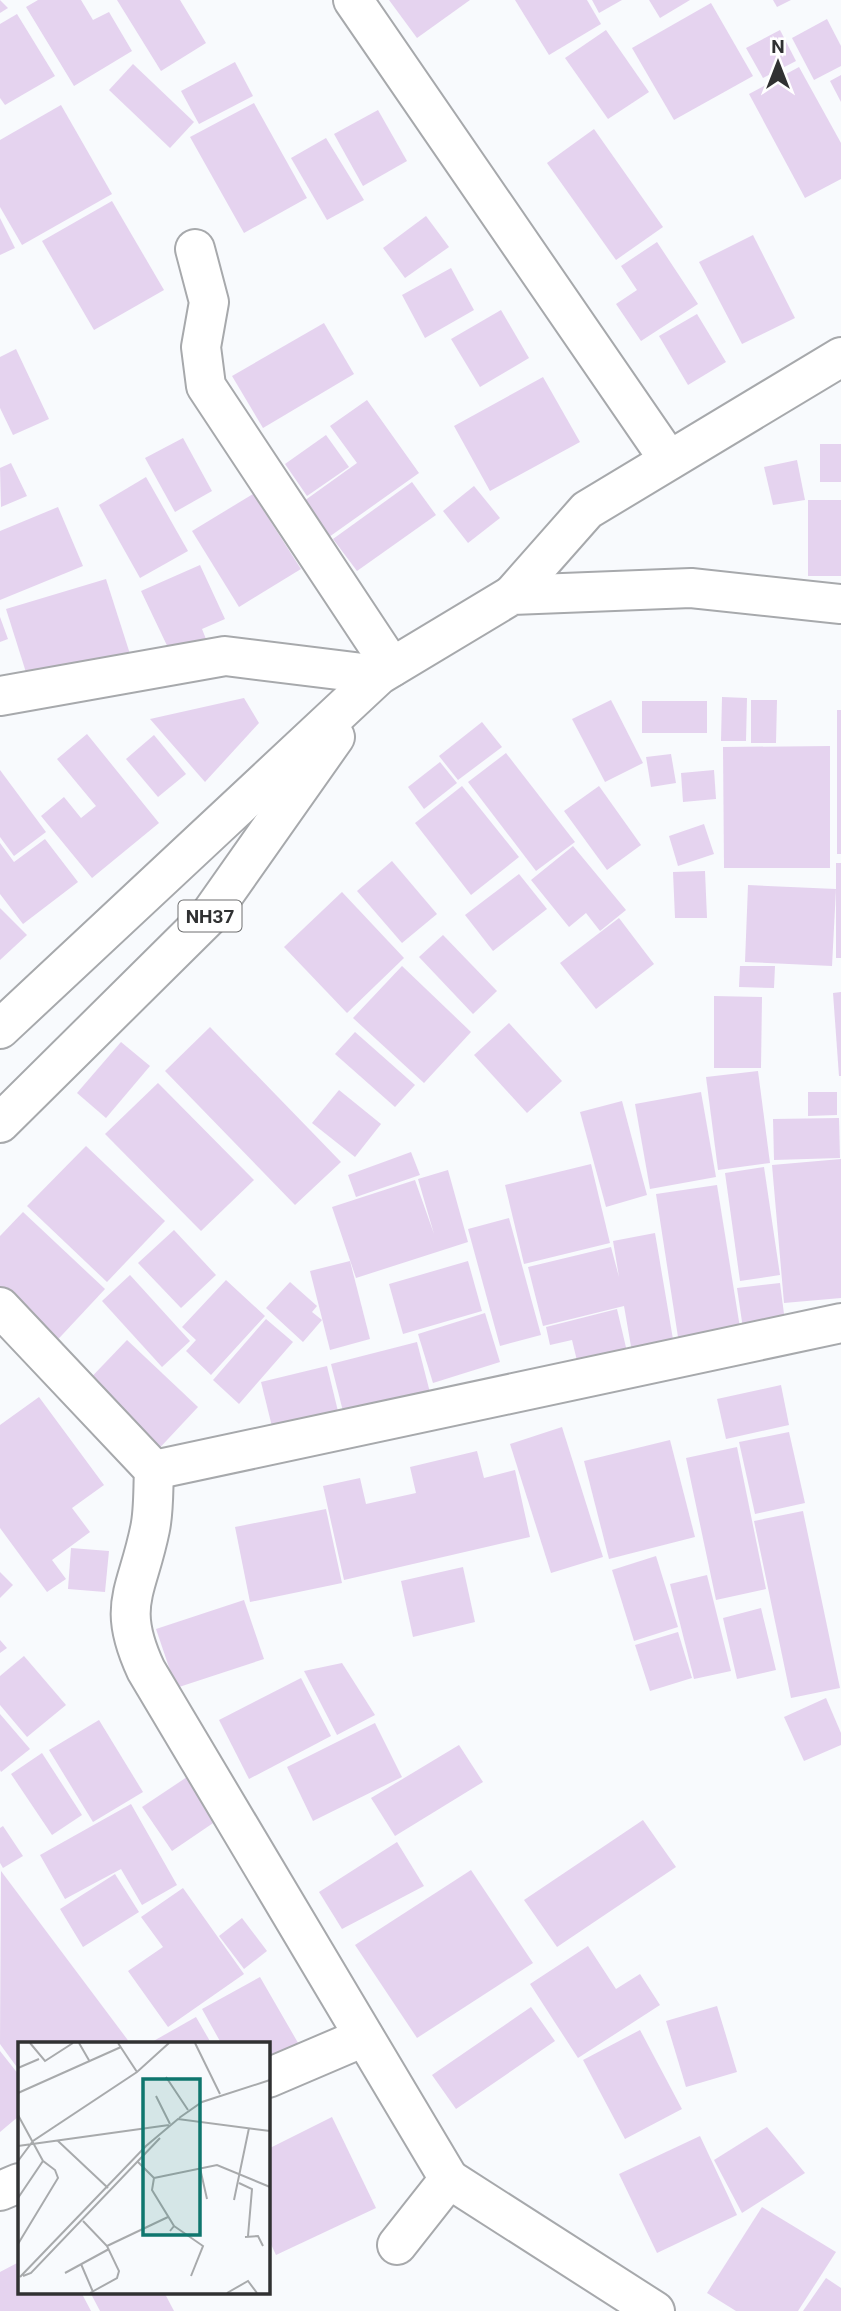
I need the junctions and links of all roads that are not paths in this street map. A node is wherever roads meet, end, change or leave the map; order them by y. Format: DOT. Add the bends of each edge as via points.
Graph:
graph roads {
  1 [pos="353,0"];
  2 [pos="195,249"];
  3 [pos="841,357"];
  4 [pos="669,460"];
  5 [pos="512,595"];
  6 [pos="841,604"];
  7 [pos="385,671"];
  8 [pos="0,696"];
  9 [pos="0,1029"];
  10 [pos="0,1123"];
  11 [pos="0,1307"];
  12 [pos="840,1334"];
  13 [pos="154,1470"];
  14 [pos="364,2037"];
  15 [pos="270,2077"];
  16 [pos="449,2179"];
  17 [pos="18,2183"];
  18 [pos="0,2191"];
  19 [pos="397,2245"];
  20 [pos="655,2311"];
  1 -- 4 [label="main road"];
  2 -- 7 [label="main road" via="209,302 201,347 206,386"];
  3 -- 4 [label="main road"];
  4 -- 5 [label="main road" via="587,510"];
  5 -- 6 [label="main road, NH37" via="691,588"];
  5 -- 7 [label="main road, NH37"];
  7 -- 8 [label="main road" via="225,656"];
  7 -- 9 [label="main road, NH37"];
  7 -- 10 [label="main road, NH37" via="209,916"];
  11 -- 13 [label="main road"];
  12 -- 13 [label="main road"];
  13 -- 14 [label="main road" via="150,1527 128,1608 132,1641"];
  14 -- 15 [label="main road"];
  14 -- 16 [label="main road"];
  16 -- 19 [label="main road"];
  16 -- 20 [label="main road"];
  17 -- 18 [label="main road"];
}
